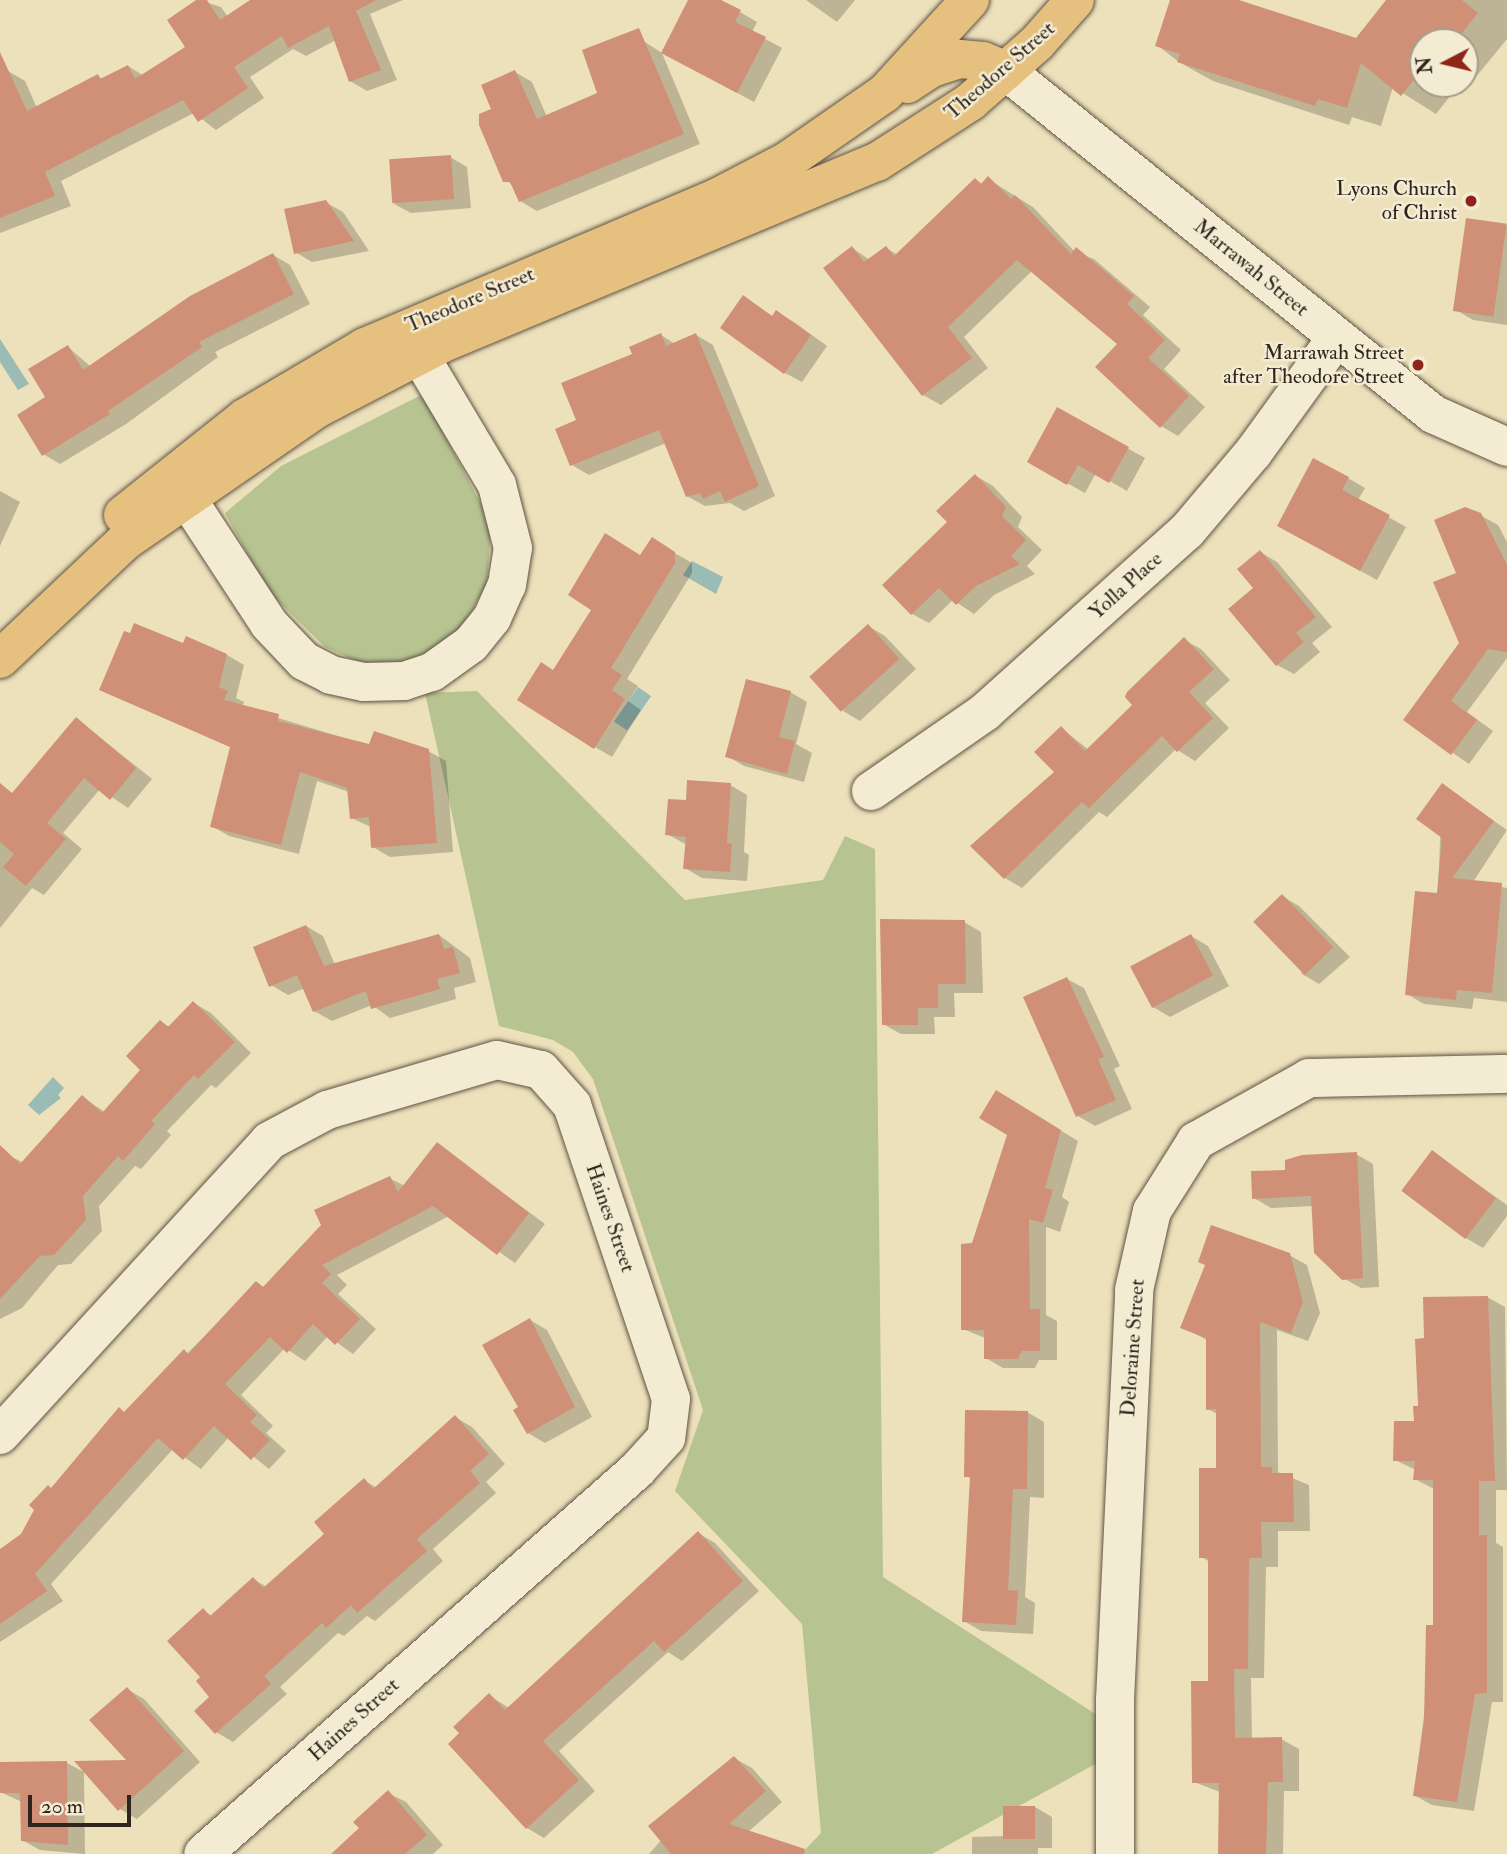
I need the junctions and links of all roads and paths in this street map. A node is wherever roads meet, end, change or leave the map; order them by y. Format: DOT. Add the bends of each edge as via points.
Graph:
graph roads {
  1 [pos="1075,0"];
  2 [pos="964,7"];
  3 [pos="1006,71"];
  4 [pos="869,107"];
  5 [pos="828,136"];
  6 [pos="907,145"];
  7 [pos="694,224"];
  8 [pos="1337,337"];
  9 [pos="412,340"];
  10 [pos="1507,447"];
  11 [pos="177,486"];
  12 [pos="0,648"];
  13 [pos="0,659"];
  14 [pos="871,791"];
  15 [pos="1507,1074"];
  16 [pos="0,1435"];
  17 [pos="203,1854"];
  18 [pos="1115,1854"];
  1 -- 3 [label="main road, Theodore Street"];
  2 -- 3 [label="main road"];
  2 -- 4 [label="main road, Theodore Street"];
  3 -- 4 [label="main road" via="982,61 948,62"];
  3 -- 6 [label="main road, Theodore Street"];
  3 -- 8 [label="street, Marrawah Street"];
  4 -- 5 [label="main road, Theodore Street"];
  5 -- 6 [label="main road" via="850,152"];
  5 -- 7 [label="main road, Theodore Street"];
  6 -- 7 [label="main road, Theodore Street" via="847,177"];
  7 -- 9 [label="main road, Theodore Street"];
  8 -- 10 [label="street, Marrawah Street" via="1433,414"];
  8 -- 14 [label="street, Yolla Place" via="1253,453 1187,531 985,712"];
  9 -- 11 [label="main road, Theodore Street" via="280,414"];
  9 -- 11 [label="street, Theodore Street" via="498,485 513,548 507,585 492,618 458,656 432,672 404,681 364,682 331,675 304,661 269,624"];
  11 -- 12 [label="main road, Theodore Street" via="72,563"];
  11 -- 13 [label="main road, Theodore Street"];
  15 -- 18 [label="street, Deloraine Street" via="1309,1078 1196,1141 1152,1211 1133,1290 1115,1700"];
  16 -- 17 [label="street, Haines Street" via="269,1141 327,1110 497,1060 541,1070 572,1105 671,1399 666,1438 637,1469"];
}
